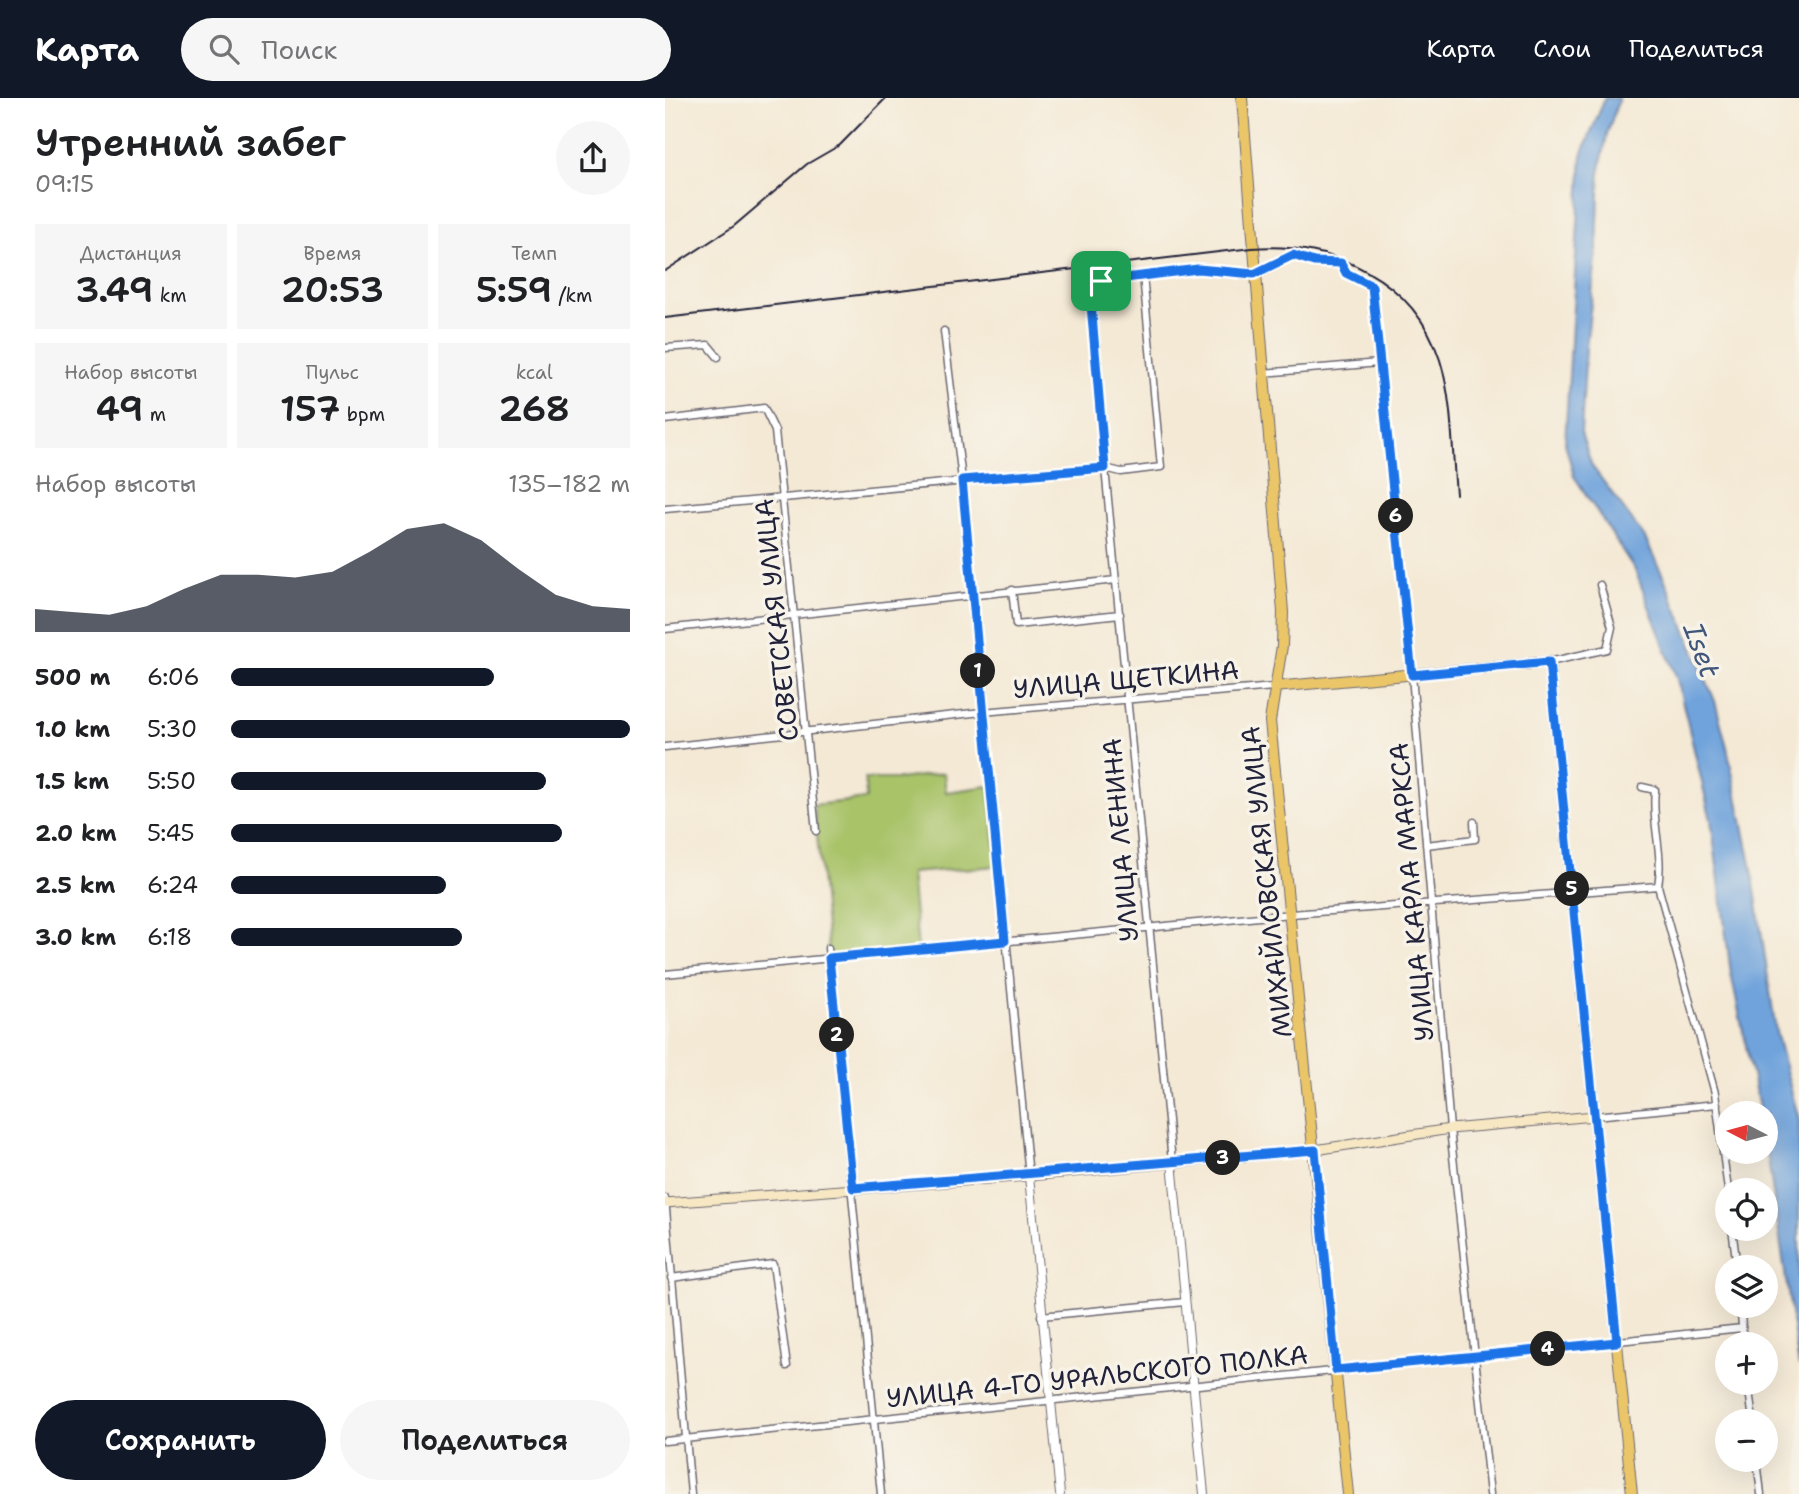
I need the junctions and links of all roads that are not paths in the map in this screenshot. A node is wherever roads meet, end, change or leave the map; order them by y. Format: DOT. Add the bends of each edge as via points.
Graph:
graph roads {
  1 [pos="1242,98"];
  2 [pos="1254,274"];
  3 [pos="1143,275"];
  4 [pos="944,331"];
  5 [pos="665,348"];
  6 [pos="718,357"];
  7 [pos="1379,363"];
  8 [pos="1263,373"];
  9 [pos="665,419"];
  10 [pos="1105,468"];
  11 [pos="962,480"];
  12 [pos="784,498"];
  13 [pos="665,509"];
  14 [pos="1116,580"];
  15 [pos="1600,585"];
  16 [pos="1012,590"];
  17 [pos="971,594"];
  18 [pos="1120,614"];
  19 [pos="796,615"];
  20 [pos="665,629"];
  21 [pos="1549,662"];
  22 [pos="1412,675"];
  23 [pos="1274,687"];
  24 [pos="1128,698"];
  25 [pos="982,712"];
  26 [pos="806,733"];
  27 [pos="665,747"];
  28 [pos="1643,788"];
  29 [pos="1474,822"];
  30 [pos="816,831"];
  31 [pos="1426,845"];
  32 [pos="1658,886"];
  33 [pos="1572,892"];
  34 [pos="1430,904"];
  35 [pos="1291,914"];
  36 [pos="1150,927"];
  37 [pos="1005,941"];
  38 [pos="828,948"];
  39 [pos="829,958"];
  40 [pos="665,974"];
  41 [pos="1716,1101"];
  42 [pos="1715,1104"];
  43 [pos="1595,1116"];
  44 [pos="1450,1129"];
  45 [pos="1315,1150"];
  46 [pos="1172,1162"];
  47 [pos="1029,1176"];
  48 [pos="853,1188"];
  49 [pos="665,1201"];
  50 [pos="671,1278"];
  51 [pos="1185,1301"];
  52 [pos="1041,1316"];
  53 [pos="1741,1318"];
  54 [pos="1742,1328"];
  55 [pos="1742,1332"];
  56 [pos="1617,1342"];
  57 [pos="1475,1357"];
  58 [pos="787,1366"];
  59 [pos="1336,1370"];
  60 [pos="1193,1387"];
  61 [pos="1050,1401"];
  62 [pos="874,1419"];
  63 [pos="686,1438"];
  64 [pos="665,1441"];
  65 [pos="1758,1472"];
  66 [pos="691,1494"];
  67 [pos="881,1494"];
  68 [pos="1060,1494"];
  69 [pos="1204,1494"];
  70 [pos="1349,1494"];
  71 [pos="1490,1494"];
  72 [pos="1632,1494"];
  73 [pos="1761,1494"];
  1 -- 2 [label="main road, МИХАЙЛОВСКАЯ УЛИЦА"];
  2 -- 3 [label="street, УЛИЦА ЛЕНИНА" via="1198,269"];
  2 -- 7 [label="street, УЛИЦА КАРЛА МАРКСА" via="1293,255 1341,263 1346,273 1372,286"];
  2 -- 8 [label="main road, МИХАЙЛОВСКАЯ УЛИЦА"];
  3 -- 10 [label="street, УЛИЦА ЛЕНИНА" via="1101,281 1092,294"];
  3 -- 10 [label="street" via="1161,467 1121,472"];
  4 -- 11 [label="street"];
  5 -- 6 [label="street" via="708,345"];
  7 -- 8 [label="street"];
  7 -- 22 [label="street, УЛИЦА КАРЛА МАРКСА"];
  8 -- 23 [label="main road, МИХАЙЛОВСКАЯ УЛИЦА" via="1284,628"];
  9 -- 12 [label="street, СОВЕТСКАЯ УЛИЦА" via="764,408 775,431"];
  10 -- 11 [label="street"];
  10 -- 14 [label="street, УЛИЦА ЛЕНИНА"];
  11 -- 12 [label="street"];
  11 -- 17 [label="street"];
  12 -- 13 [label="street"];
  12 -- 19 [label="street, СОВЕТСКАЯ УЛИЦА"];
  14 -- 16 [label="street"];
  14 -- 18 [label="street, УЛИЦА ЛЕНИНА"];
  15 -- 21 [label="street" via="1612,627 1607,649"];
  16 -- 17 [label="street"];
  16 -- 18 [label="street" via="1016,625"];
  17 -- 19 [label="street"];
  17 -- 25 [label="street"];
  18 -- 24 [label="street, УЛИЦА ЛЕНИНА"];
  19 -- 20 [label="street"];
  19 -- 26 [label="street, СОВЕТСКАЯ УЛИЦА"];
  21 -- 22 [label="main road, УЛИЦА ЩЕТКИНА"];
  21 -- 33 [label="main road"];
  22 -- 23 [label="main road, УЛИЦА ЩЕТКИНА"];
  22 -- 31 [label="street, УЛИЦА КАРЛА МАРКСА"];
  23 -- 24 [label="street, УЛИЦА ЩЕТКИНА"];
  23 -- 35 [label="main road, МИХАЙЛОВСКАЯ УЛИЦА" via="1270,721"];
  24 -- 25 [label="street, УЛИЦА ЩЕТКИНА"];
  24 -- 36 [label="street, УЛИЦА ЛЕНИНА"];
  25 -- 26 [label="street, УЛИЦА ЩЕТКИНА"];
  25 -- 37 [label="street"];
  26 -- 27 [label="street, УЛИЦА ЩЕТКИНА"];
  26 -- 30 [label="street, СОВЕТСКАЯ УЛИЦА"];
  28 -- 32 [label="street" via="1655,790 1653,811 1662,861"];
  29 -- 31 [label="street" via="1475,839"];
  31 -- 34 [label="street, УЛИЦА КАРЛА МАРКСА"];
  32 -- 33 [label="street"];
  32 -- 41 [label="street"];
  33 -- 34 [label="street"];
  33 -- 43 [label="main road"];
  34 -- 35 [label="street"];
  34 -- 44 [label="street, УЛИЦА КАРЛА МАРКСА"];
  35 -- 36 [label="street"];
  35 -- 45 [label="main road, МИХАЙЛОВСКАЯ УЛИЦА"];
  36 -- 37 [label="street"];
  36 -- 46 [label="street, УЛИЦА ЛЕНИНА"];
  37 -- 39 [label="street"];
  37 -- 47 [label="street"];
  38 -- 39 [label="street"];
  39 -- 40 [label="street"];
  39 -- 48 [label="street"];
  42 -- 43 [label="street"];
  43 -- 44 [label="main road"];
  43 -- 56 [label="main road"];
  44 -- 45 [label="main road"];
  44 -- 57 [label="street, УЛИЦА КАРЛА МАРКСА"];
  45 -- 46 [label="main road"];
  45 -- 59 [label="main road, МИХАЙЛОВСКАЯ УЛИЦА"];
  46 -- 47 [label="main road"];
  46 -- 51 [label="street, УЛИЦА ЛЕНИНА"];
  47 -- 48 [label="main road"];
  47 -- 52 [label="street"];
  48 -- 49 [label="main road"];
  48 -- 62 [label="street"];
  49 -- 50 [label="street"];
  50 -- 58 [label="street" via="773,1264"];
  50 -- 63 [label="street"];
  51 -- 52 [label="street"];
  51 -- 60 [label="street, УЛИЦА ЛЕНИНА"];
  52 -- 61 [label="street"];
  53 -- 54 [label="street"];
  54 -- 55 [label="street"];
  54 -- 56 [label="street, УЛИЦА 4-ГО УРАЛЬСКОГО ПОЛКА"];
  56 -- 57 [label="street, УЛИЦА 4-ГО УРАЛЬСКОГО ПОЛКА"];
  56 -- 72 [label="main road"];
  57 -- 59 [label="street, УЛИЦА 4-ГО УРАЛЬСКОГО ПОЛКА"];
  57 -- 71 [label="street, УЛИЦА КАРЛА МАРКСА"];
  59 -- 60 [label="street, УЛИЦА 4-ГО УРАЛЬСКОГО ПОЛКА"];
  59 -- 70 [label="main road, МИХАЙЛОВСКАЯ УЛИЦА"];
  60 -- 61 [label="street, УЛИЦА 4-ГО УРАЛЬСКОГО ПОЛКА"];
  60 -- 69 [label="street, УЛИЦА ЛЕНИНА"];
  61 -- 62 [label="street, УЛИЦА 4-ГО УРАЛЬСКОГО ПОЛКА"];
  61 -- 68 [label="street"];
  62 -- 63 [label="street, УЛИЦА 4-ГО УРАЛЬСКОГО ПОЛКА"];
  62 -- 67 [label="street"];
  63 -- 64 [label="street, УЛИЦА 4-ГО УРАЛЬСКОГО ПОЛКА"];
  63 -- 66 [label="street"];
  65 -- 73 [label="street"];
}
